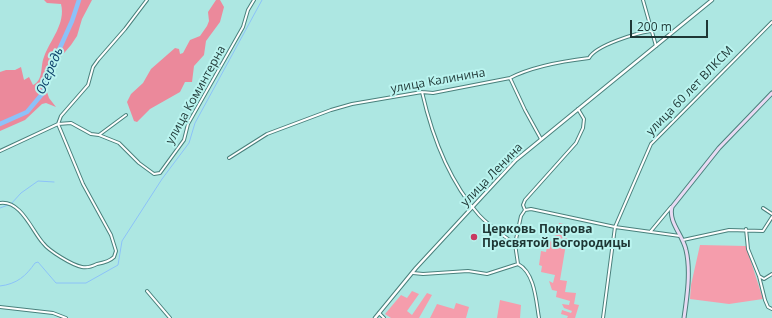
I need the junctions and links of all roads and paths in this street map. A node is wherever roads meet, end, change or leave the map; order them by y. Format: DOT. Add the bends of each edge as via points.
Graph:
graph roads {
  1 [pos="147,0"];
  2 [pos="254,0"];
  3 [pos="643,0"];
  4 [pos="712,0"];
  5 [pos="772,22"];
  6 [pos="651,31"];
  7 [pos="656,46"];
  8 [pos="510,78"];
  9 [pos="422,92"];
  10 [pos="772,93"];
  11 [pos="578,109"];
  12 [pos="126,115"];
  13 [pos="58,124"];
  14 [pos="99,135"];
  15 [pos="541,139"];
  16 [pos="0,151"];
  17 [pos="229,158"];
  18 [pos="676,202"];
  19 [pos="0,203"];
  20 [pos="472,207"];
  21 [pos="763,208"];
  22 [pos="525,210"];
  23 [pos="772,216"];
  24 [pos="615,227"];
  25 [pos="746,229"];
  26 [pos="651,231"];
  27 [pos="681,236"];
  28 [pos="683,240"];
  29 [pos="515,244"];
  30 [pos="518,264"];
  31 [pos="413,272"];
  32 [pos="772,274"];
  33 [pos="759,276"];
  34 [pos="147,290"];
  35 [pos="0,307"];
  36 [pos="772,309"];
  37 [pos="378,314"];
  38 [pos="66,318"];
  39 [pos="170,318"];
  40 [pos="375,318"];
  41 [pos="384,318"];
  42 [pos="539,318"];
  43 [pos="603,318"];
  44 [pos="684,318"];
  1 -- 13 [label="street" via="98,60 93,67 88,85 61,116"];
  2 -- 14 [label="street, улица Коминтерна" via="236,41 188,124 184,140 160,173 154,174 119,143"];
  3 -- 6 [label="street"];
  4 -- 7 [label="street"];
  5 -- 24 [label="street, улица 60 лет ВЛКСМ" via="651,144"];
  6 -- 7 [label="street"];
  6 -- 8 [label="street, улица Калинина" via="638,33 596,50 589,58 520,73"];
  7 -- 11 [label="street, улица Ленина"];
  8 -- 9 [label="street, улица Калинина" via="433,93"];
  8 -- 15 [label="street"];
  9 -- 17 [label="street, улица Калинина" via="331,110 267,134"];
  9 -- 20 [label="street" via="442,154"];
  10 -- 18 [label="main road" via="719,148"];
  11 -- 15 [label="street, улица Ленина"];
  11 -- 22 [label="street" via="582,113 584,123 581,136 525,200"];
  12 -- 14 [label="street"];
  13 -- 14 [label="street" via="71,123 91,134"];
  13 -- 16 [label="street"];
  13 -- 19 [label="street" via="83,184 111,235 116,251 114,257 88,267 77,265 52,252 43,244 22,213 6,202"];
  15 -- 20 [label="street, улица Ленина" via="511,164"];
  18 -- 26 [label="street"];
  18 -- 27 [label="main road" via="672,207 671,217"];
  20 -- 29 [label="street"];
  20 -- 31 [label="street, улица Ленина"];
  21 -- 23 [label="street"];
  22 -- 24 [label="street" via="543,211"];
  22 -- 29 [label="street" via="521,216"];
  23 -- 25 [label="street" via="763,231"];
  24 -- 26 [label="street"];
  24 -- 43 [label="street, улица 60 лет ВЛКСМ"];
  25 -- 28 [label="street"];
  25 -- 33 [label="street" via="748,248"];
  26 -- 27 [label="street"];
  27 -- 28 [label="main road"];
  28 -- 44 [label="main road" via="687,265"];
  29 -- 30 [label="street"];
  30 -- 31 [label="street" via="487,274 468,271 423,274"];
  30 -- 42 [label="street" via="523,266 531,279"];
  31 -- 37 [label="street, улица Ленина"];
  32 -- 33 [label="street" via="764,279"];
  33 -- 36 [label="street" via="765,300"];
  34 -- 39 [label="street"];
  35 -- 38 [label="street"];
  37 -- 40 [label="street, улица Ленина"];
  37 -- 41 [label="street"];
}
